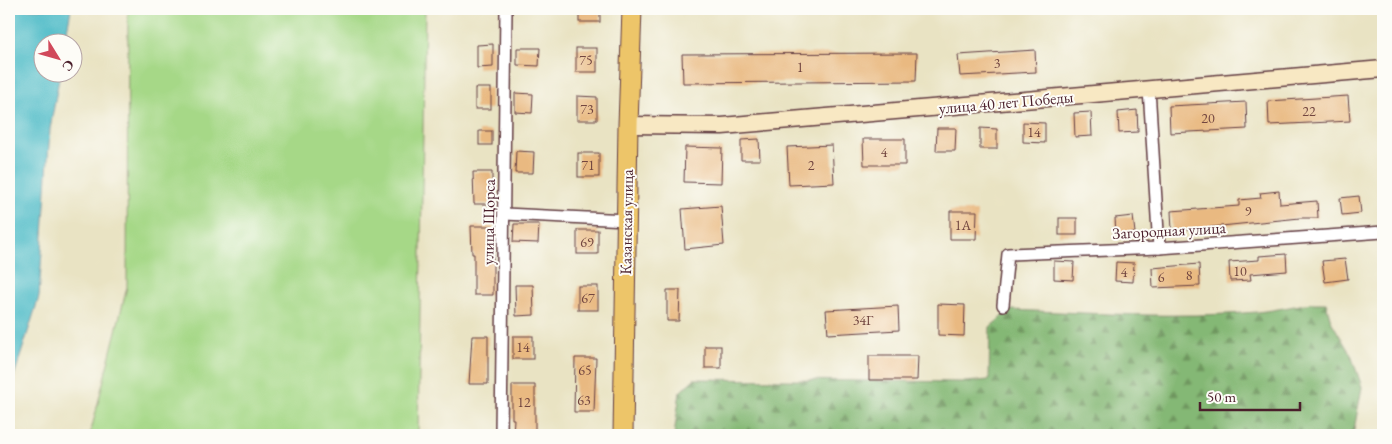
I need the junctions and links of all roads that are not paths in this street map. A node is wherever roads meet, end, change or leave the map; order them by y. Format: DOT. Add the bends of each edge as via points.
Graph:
graph roads {
  1 [pos="506,9"];
  2 [pos="632,9"];
  3 [pos="1383,69"];
  4 [pos="1149,89"];
  5 [pos="628,125"];
  6 [pos="505,214"];
  7 [pos="627,220"];
  8 [pos="1383,232"];
  9 [pos="1159,248"];
  10 [pos="1003,305"];
  11 [pos="501,435"];
  12 [pos="623,435"];
  1 -- 6 [label="street, улица Щорса"];
  2 -- 5 [label="main road, Казанская улица"];
  3 -- 4 [label="street, улица 40 лет Победы"];
  4 -- 5 [label="street, улица 40 лет Победы" via="722,126"];
  4 -- 9 [label="street"];
  5 -- 7 [label="main road, Казанская улица"];
  6 -- 7 [label="street"];
  6 -- 11 [label="street, улица Щорса"];
  7 -- 12 [label="main road, Казанская улица"];
  8 -- 9 [label="street, Загородная улица"];
  9 -- 10 [label="street, Загородная улица" via="1008,254"];
}
